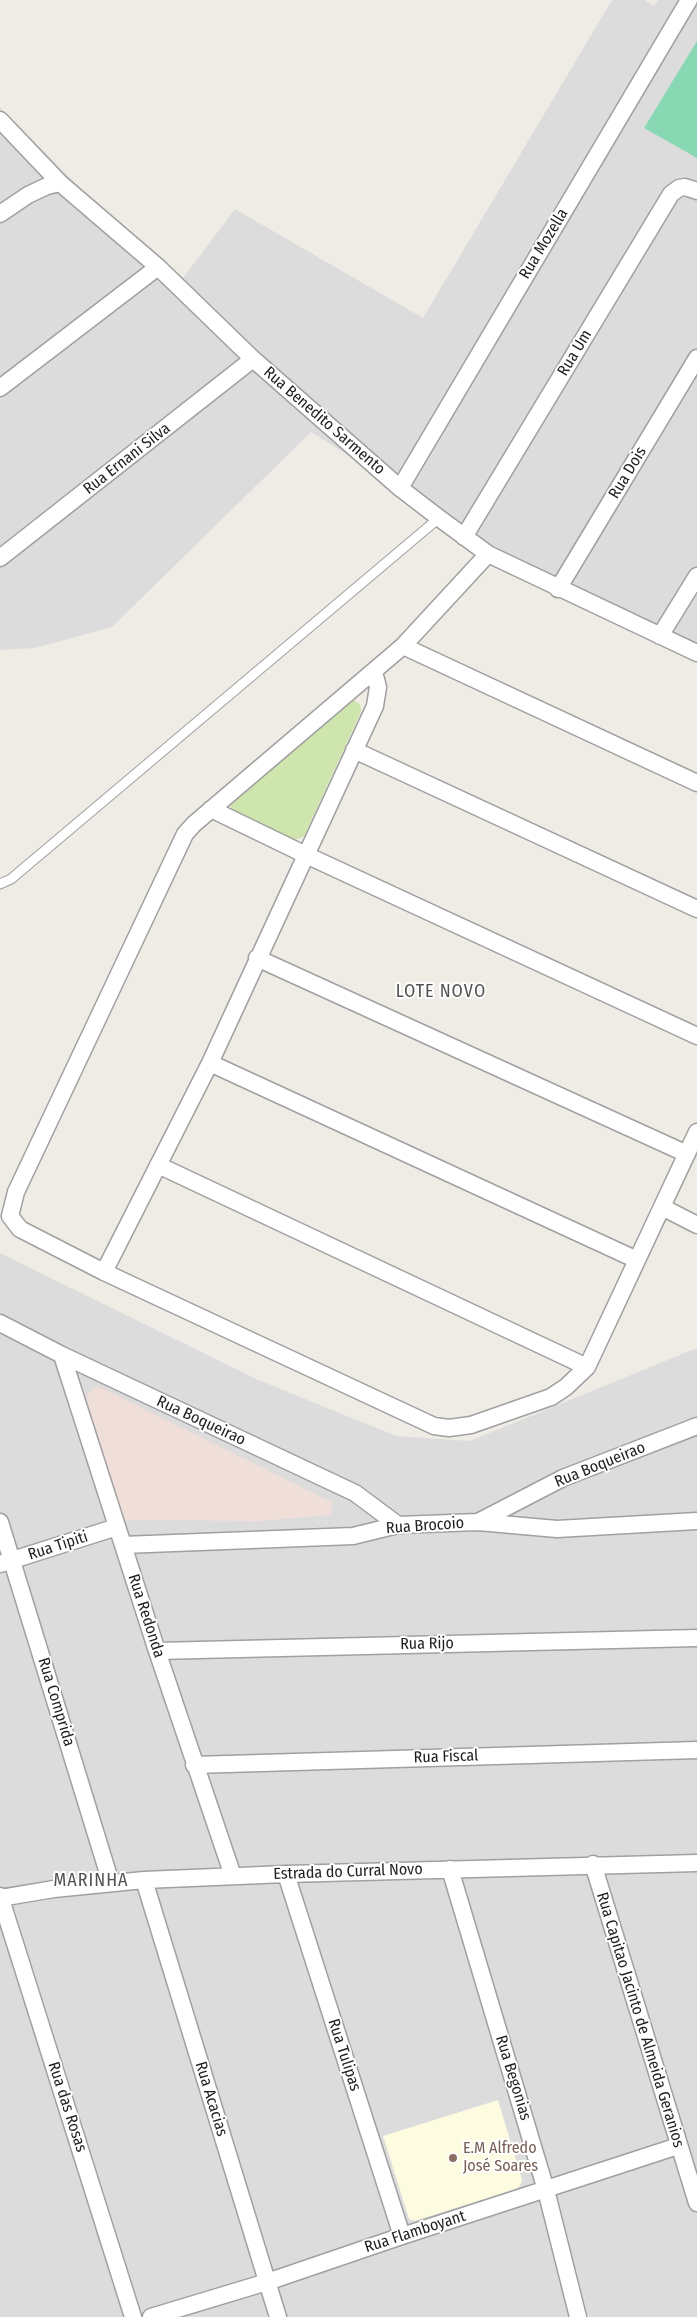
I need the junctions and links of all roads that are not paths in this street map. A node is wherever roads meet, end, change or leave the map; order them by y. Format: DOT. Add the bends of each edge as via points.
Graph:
graph roads {
  1 [pos="688,0"];
  2 [pos="0,120"];
  3 [pos="60,184"];
  4 [pos="697,191"];
  5 [pos="0,214"];
  6 [pos="158,268"];
  7 [pos="697,358"];
  8 [pos="253,359"];
  9 [pos="0,388"];
  10 [pos="400,488"];
  11 [pos="439,518"];
  12 [pos="464,537"];
  13 [pos="488,554"];
  14 [pos="0,558"];
  15 [pos="697,576"];
  16 [pos="558,589"];
  17 [pos="660,636"];
  18 [pos="403,646"];
  19 [pos="697,653"];
  20 [pos="374,672"];
  21 [pos="354,750"];
  22 [pos="697,784"];
  23 [pos="211,809"];
  24 [pos="306,855"];
  25 [pos="0,884"];
  26 [pos="697,909"];
  27 [pos="257,958"];
  28 [pos="697,1036"];
  29 [pos="210,1063"];
  30 [pos="697,1132"];
  31 [pos="687,1154"];
  32 [pos="158,1165"];
  33 [pos="662,1207"];
  34 [pos="697,1225"];
  35 [pos="637,1260"];
  36 [pos="104,1272"];
  37 [pos="0,1323"];
  38 [pos="62,1355"];
  39 [pos="587,1367"];
  40 [pos="697,1426"];
  41 [pos="0,1522"];
  42 [pos="478,1522"];
  43 [pos="697,1522"];
  44 [pos="398,1525"];
  45 [pos="117,1527"];
  46 [pos="123,1545"];
  47 [pos="7,1562"];
  48 [pos="697,1638"];
  49 [pos="157,1651"];
  50 [pos="697,1750"];
  51 [pos="194,1765"];
  52 [pos="697,1862"];
  53 [pos="593,1864"];
  54 [pos="450,1869"];
  55 [pos="286,1874"];
  56 [pos="232,1876"];
  57 [pos="144,1880"];
  58 [pos="110,1883"];
  59 [pos="0,1897"];
  60 [pos="678,2146"];
  61 [pos="546,2190"];
  62 [pos="697,2203"];
  63 [pos="402,2236"];
  64 [pos="268,2282"];
  65 [pos="133,2317"];
  66 [pos="151,2317"];
  67 [pos="278,2317"];
  68 [pos="578,2317"];
  1 -- 10 [label="street, Rua Mozella"];
  2 -- 3 [label="street, Rua Benedito Sarmento"];
  3 -- 5 [label="street" via="28,195"];
  3 -- 6 [label="street, Rua Benedito Sarmento"];
  4 -- 12 [label="street, Rua Um" via="685,187 671,194"];
  6 -- 8 [label="street, Rua Benedito Sarmento"];
  6 -- 9 [label="street"];
  7 -- 16 [label="street, Rua Dois"];
  8 -- 10 [label="street, Rua Benedito Sarmento"];
  8 -- 14 [label="street, Rua Ernani Silva"];
  10 -- 11 [label="street, Rua Benedito Sarmento"];
  11 -- 12 [label="street, Rua Benedito Sarmento"];
  11 -- 25 [label="lane" via="11,879"];
  12 -- 13 [label="street, Rua Benedito Sarmento"];
  13 -- 16 [label="street, Rua Benedito Sarmento"];
  13 -- 18 [label="street"];
  15 -- 17 [label="street"];
  16 -- 17 [label="street, Rua Benedito Sarmento"];
  17 -- 19 [label="street, Rua Benedito Sarmento"];
  18 -- 20 [label="street"];
  18 -- 22 [label="street"];
  20 -- 21 [label="street" via="378,687 376,700"];
  20 -- 23 [label="street"];
  21 -- 24 [label="street"];
  21 -- 26 [label="street"];
  23 -- 24 [label="street"];
  23 -- 36 [label="street" via="194,824 177,849 11,1207 10,1216 20,1229"];
  24 -- 27 [label="street"];
  24 -- 28 [label="street"];
  27 -- 29 [label="street"];
  27 -- 31 [label="street"];
  29 -- 32 [label="street"];
  29 -- 35 [label="street"];
  30 -- 31 [label="street"];
  31 -- 33 [label="street"];
  32 -- 36 [label="street"];
  32 -- 39 [label="street"];
  33 -- 34 [label="street"];
  33 -- 35 [label="street"];
  35 -- 39 [label="street"];
  36 -- 39 [label="street" via="434,1426 449,1428 471,1424 551,1397"];
  37 -- 38 [label="street, Rua Boqueirao"];
  38 -- 44 [label="street, Rua Boqueirao" via="355,1493"];
  38 -- 45 [label="street, Rua Redonda"];
  40 -- 42 [label="street, Rua Boqueirao" via="563,1478"];
  41 -- 47 [label="street, Rua Comprida"];
  42 -- 43 [label="street, Rua Brocoio" via="557,1529"];
  42 -- 44 [label="street, Rua Brocoio"];
  44 -- 46 [label="street, Rua Brocoio" via="353,1536"];
  45 -- 46 [label="street, Rua Redonda"];
  45 -- 47 [label="street, Rua Tipiti"];
  46 -- 49 [label="street, Rua Redonda"];
  47 -- 58 [label="street, Rua Comprida"];
  48 -- 49 [label="street, Rua Rijo"];
  49 -- 51 [label="street, Rua Redonda"];
  50 -- 51 [label="street, Rua Fiscal"];
  51 -- 56 [label="street, Rua Redonda"];
  52 -- 53 [label="street, Estrada do Curral Novo"];
  53 -- 54 [label="street, Estrada do Curral Novo"];
  53 -- 60 [label="street, Rua Capitao Jacinto de Almeida Geranios"];
  54 -- 55 [label="street, Estrada do Curral Novo"];
  54 -- 61 [label="street, Rua Begonias"];
  55 -- 56 [label="street, Estrada do Curral Novo"];
  55 -- 63 [label="street, Rua Tulipas"];
  56 -- 57 [label="street, Estrada do Curral Novo"];
  57 -- 58 [label="street, Estrada do Curral Novo"];
  57 -- 64 [label="street, Rua Acacias"];
  58 -- 59 [label="street, Estrada do Curral Novo"];
  59 -- 65 [label="street, Rua das Rosas"];
  60 -- 61 [label="street, Rua Flamboyant"];
  60 -- 62 [label="street, Rua Capitao Jacinto de Almeida Geranios"];
  61 -- 63 [label="street, Rua Flamboyant"];
  61 -- 68 [label="street, Rua Begonias"];
  63 -- 64 [label="street, Rua Flamboyant"];
  64 -- 66 [label="street, Rua Flamboyant"];
  64 -- 67 [label="street, Rua Acacias"];
}
